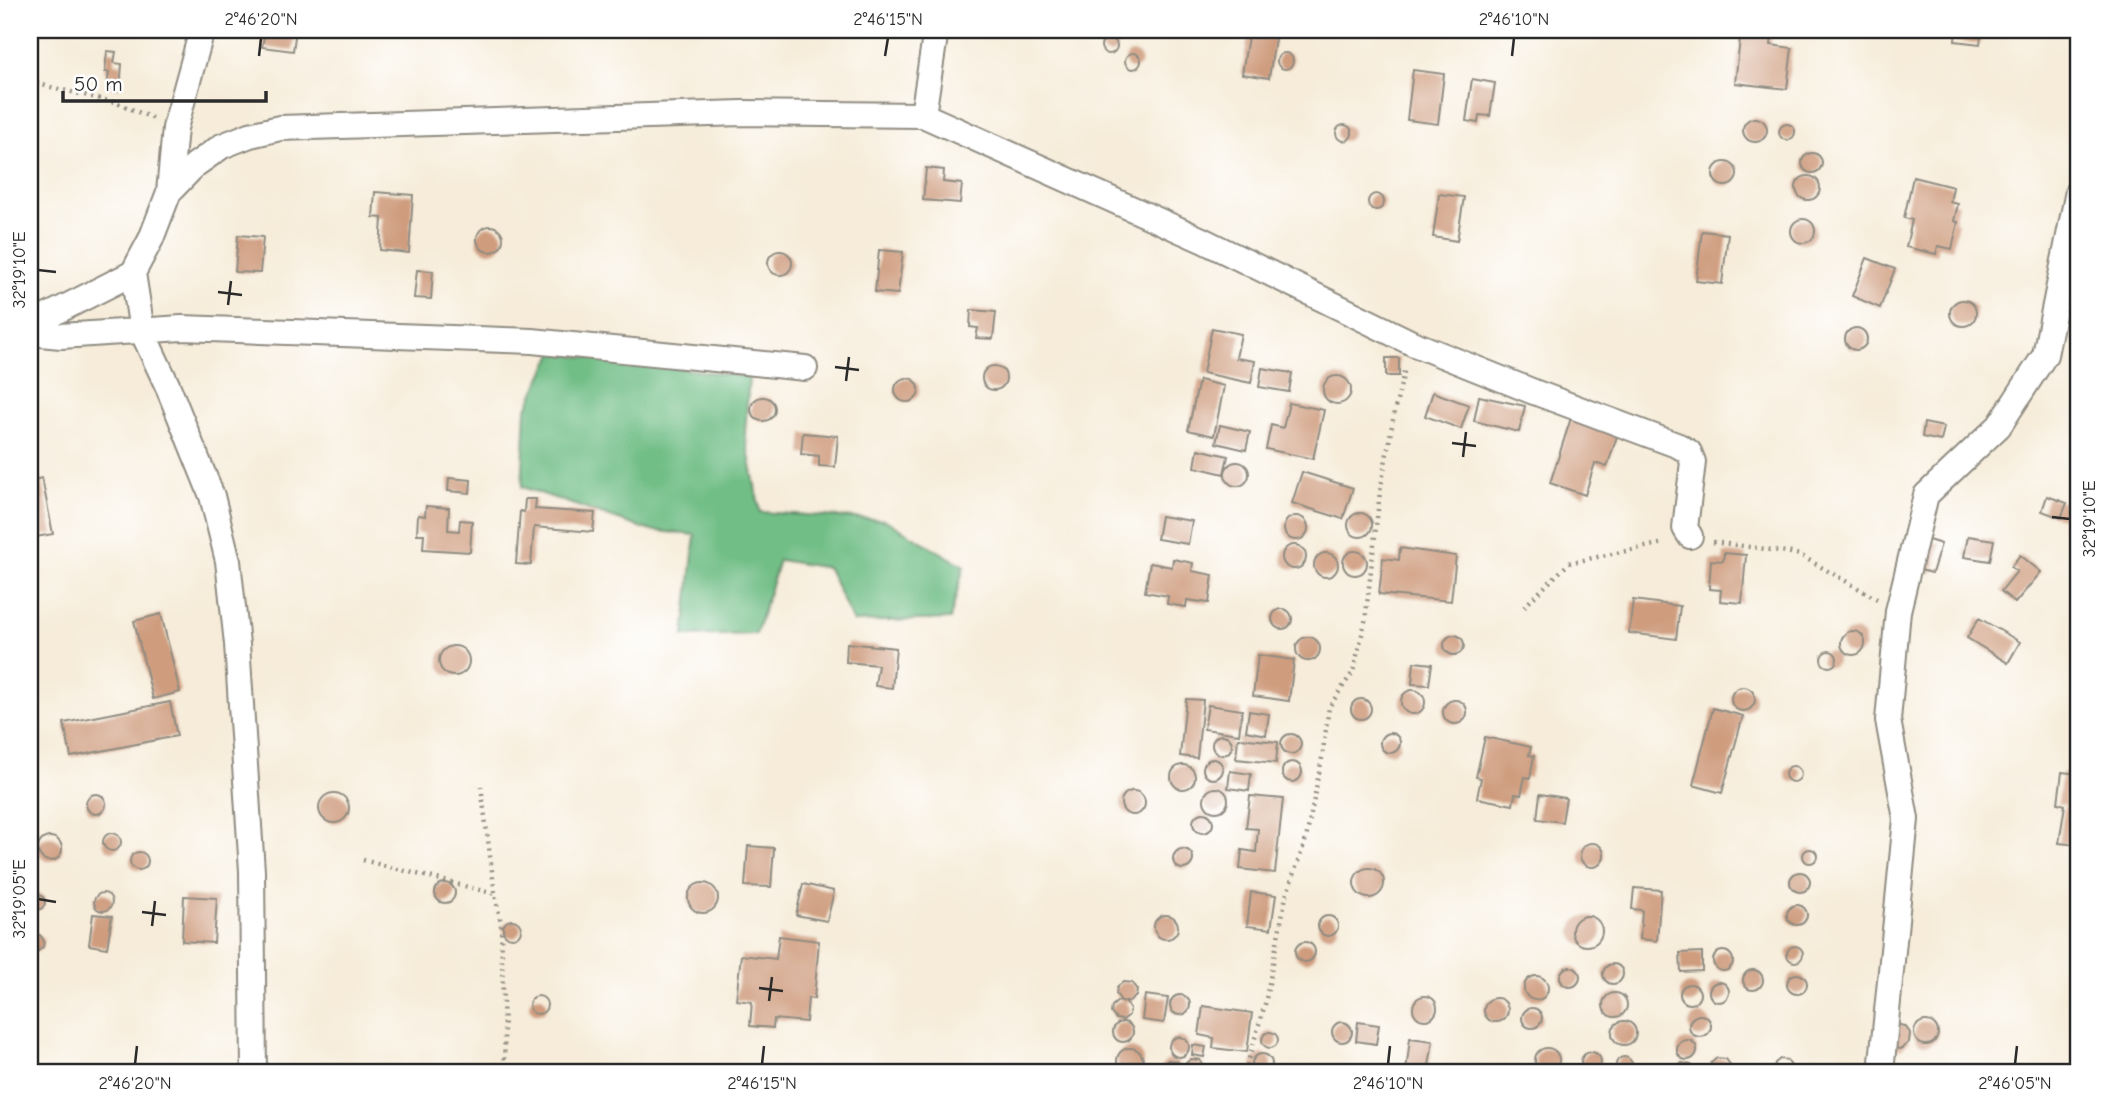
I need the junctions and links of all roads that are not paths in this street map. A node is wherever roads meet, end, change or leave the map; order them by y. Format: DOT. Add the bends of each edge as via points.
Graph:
graph roads {
  1 [pos="202,30"];
  2 [pos="936,30"];
  3 [pos="923,115"];
  4 [pos="2078,191"];
  5 [pos="169,192"];
  6 [pos="133,273"];
  7 [pos="30,325"];
  8 [pos="142,331"];
  9 [pos="30,333"];
  10 [pos="806,368"];
  11 [pos="1690,537"];
  12 [pos="254,1072"];
  13 [pos="1881,1072"];
  1 -- 5 [label="street" via="175,128"];
  2 -- 3 [label="street"];
  3 -- 5 [label="street" via="742,113 280,128 222,146"];
  3 -- 11 [label="street" via="1202,240 1412,343 1679,446 1689,452 1693,462 1685,528"];
  4 -- 13 [label="street" via="2045,355 1999,426 1926,495 1898,611 1888,720 1906,819"];
  5 -- 6 [label="street"];
  6 -- 7 [label="street"];
  6 -- 8 [label="street"];
  8 -- 9 [label="street" via="61,336"];
  8 -- 10 [label="street" via="194,328 532,341"];
  8 -- 12 [label="street" via="212,496 228,562 252,871"];
}
